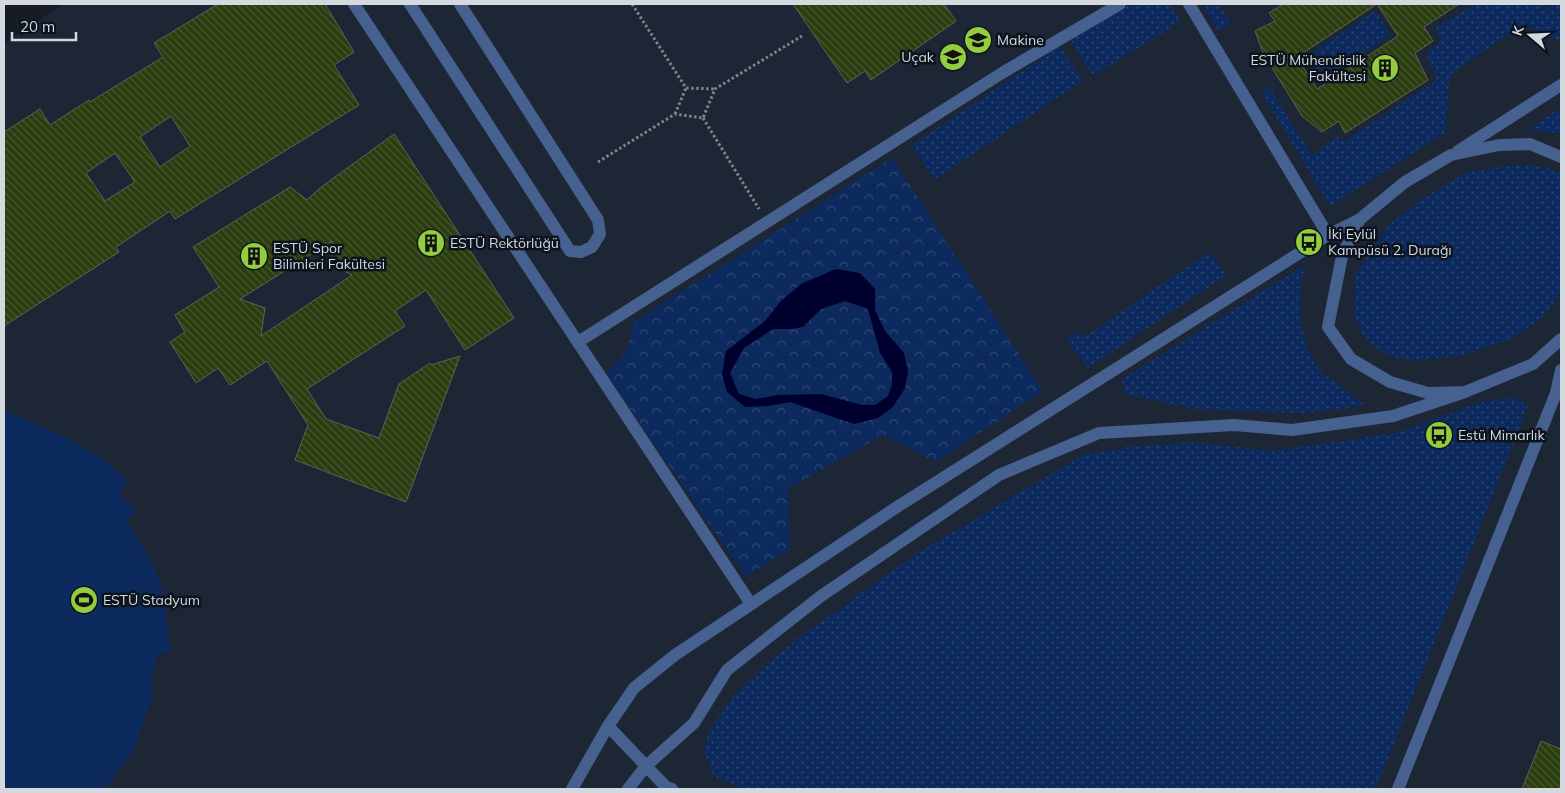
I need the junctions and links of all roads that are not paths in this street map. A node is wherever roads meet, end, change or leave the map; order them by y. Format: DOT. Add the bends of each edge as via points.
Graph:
graph roads {
  1 [pos="354,4"];
  2 [pos="410,4"];
  3 [pos="460,4"];
  4 [pos="1120,4"];
  5 [pos="1189,4"];
  6 [pos="1561,85"];
  7 [pos="1451,155"];
  8 [pos="1561,157"];
  9 [pos="1360,219"];
  10 [pos="1328,235"];
  11 [pos="1561,339"];
  12 [pos="578,342"];
  13 [pos="1561,370"];
  14 [pos="1465,392"];
  15 [pos="1559,394"];
  16 [pos="752,604"];
  17 [pos="608,726"];
  18 [pos="646,766"];
  19 [pos="572,789"];
  20 [pos="628,789"];
  21 [pos="672,789"];
  22 [pos="1398,789"];
  1 -- 12 [label="street"];
  2 -- 3 [label="street" via="570,251 582,252 592,246 600,234 598,220"];
  4 -- 12 [label="street" via="1002,73"];
  5 -- 10 [label="street"];
  6 -- 7 [label="street"];
  7 -- 8 [label="street" via="1499,145 1530,144"];
  7 -- 9 [label="street" via="1405,182"];
  9 -- 10 [label="street"];
  9 -- 14 [label="street" via="1342,256 1328,327 1351,360 1390,382 1428,393"];
  10 -- 16 [label="street" via="900,505"];
  11 -- 14 [label="street" via="1533,364"];
  12 -- 16 [label="street"];
  13 -- 15 [label="street"];
  14 -- 18 [label="street" via="1393,416 1292,430 1234,425 1099,433 1000,475 821,596 727,670 694,723"];
  15 -- 22 [label="street"];
  16 -- 17 [label="street" via="675,655 634,688"];
  17 -- 18 [label="street"];
  17 -- 19 [label="street"];
  18 -- 20 [label="street"];
  18 -- 21 [label="street"];
}
